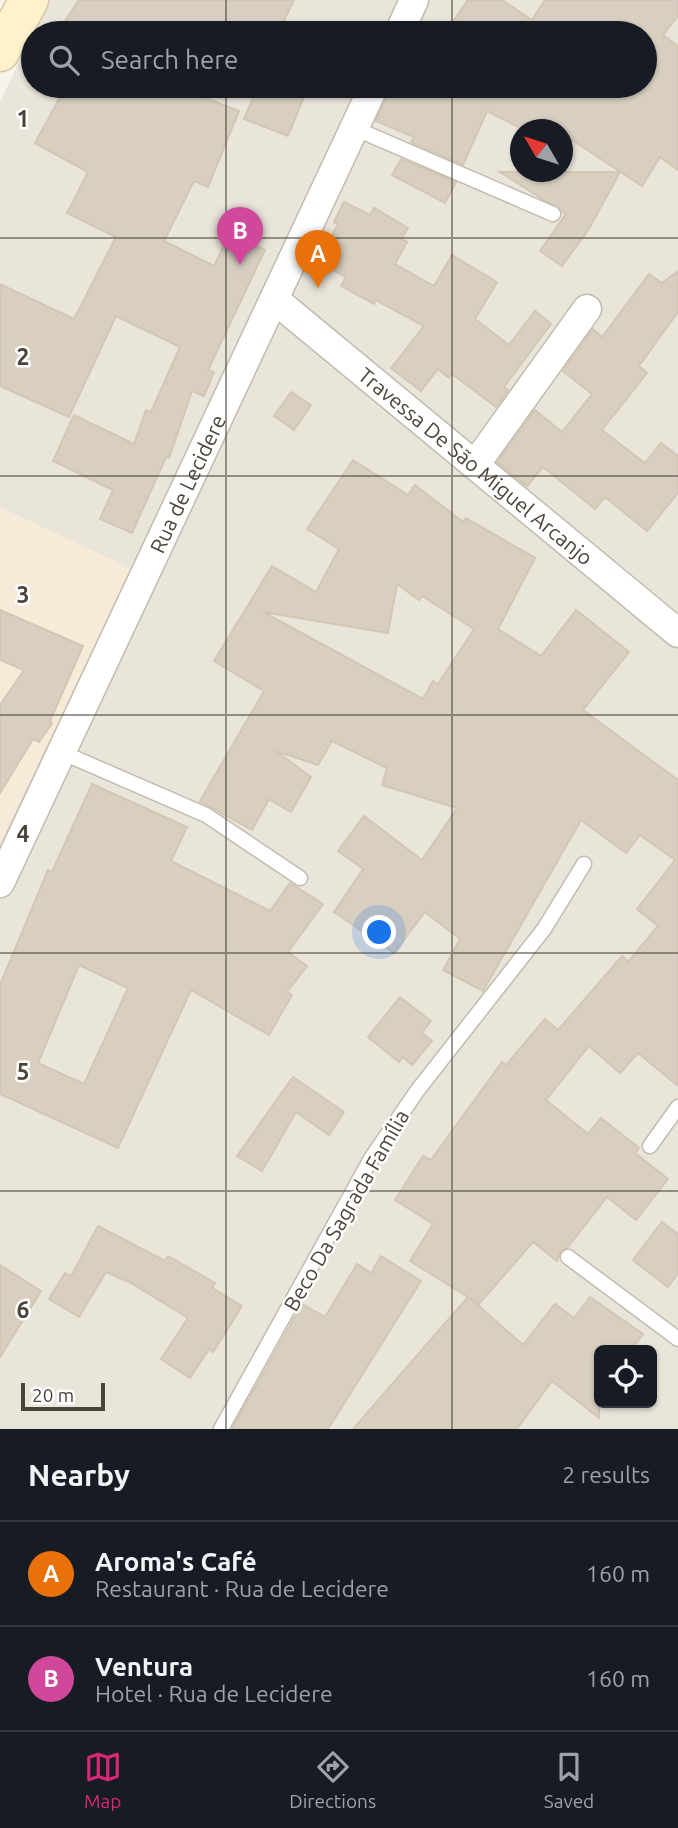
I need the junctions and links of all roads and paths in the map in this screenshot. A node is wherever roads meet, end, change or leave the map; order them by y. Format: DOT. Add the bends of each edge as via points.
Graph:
graph roads {
  1 [pos="29,0"];
  2 [pos="414,0"];
  3 [pos="404,21"];
  4 [pos="0,52"];
  5 [pos="368,98"];
  6 [pos="354,128"];
  7 [pos="553,214"];
  8 [pos="274,299"];
  9 [pos="587,309"];
  10 [pos="475,465"];
  11 [pos="678,633"];
  12 [pos="61,752"];
  13 [pos="584,864"];
  14 [pos="300,878"];
  15 [pos="0,883"];
  16 [pos="678,1107"];
  17 [pos="650,1146"];
  18 [pos="569,1257"];
  19 [pos="678,1339"];
  20 [pos="221,1429"];
  1 -- 4 [label="main road"];
  2 -- 3 [label="street"];
  5 -- 6 [label="street, Rua de Lecidere"];
  6 -- 7 [label="lane"];
  6 -- 8 [label="street, Rua de Lecidere"];
  8 -- 10 [label="street, Travessa De São Miguel Arcanjo"];
  8 -- 12 [label="street, Rua de Lecidere"];
  9 -- 10 [label="street"];
  10 -- 11 [label="street, Travessa De São Miguel Arcanjo"];
  12 -- 14 [label="lane" via="206,815"];
  12 -- 15 [label="street, Rua de Lecidere"];
  13 -- 20 [label="lane, Beco Da Sagrada Família" via="537,938 417,1091 372,1157"];
  16 -- 17 [label="lane"];
  18 -- 19 [label="lane"];
}
